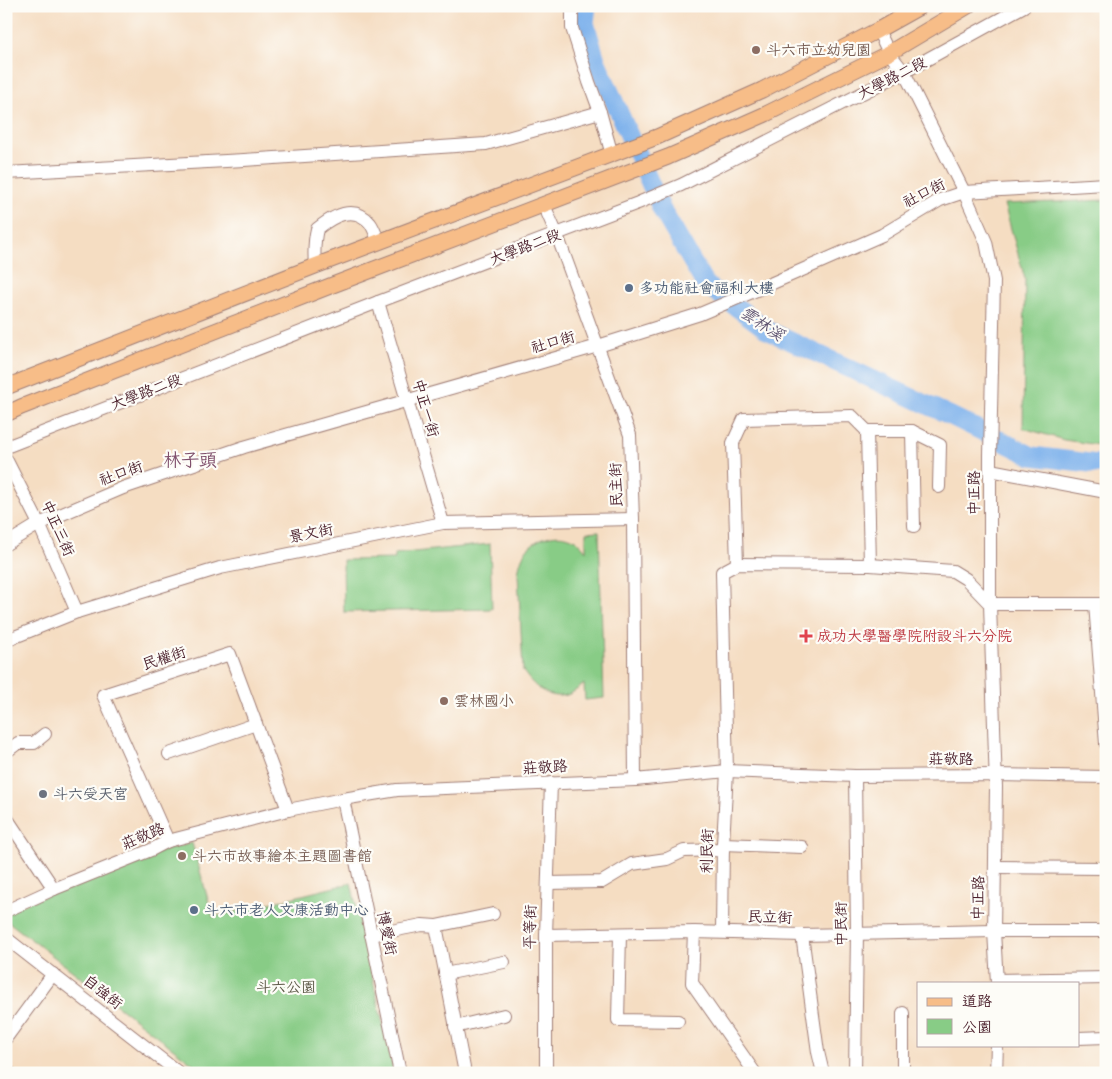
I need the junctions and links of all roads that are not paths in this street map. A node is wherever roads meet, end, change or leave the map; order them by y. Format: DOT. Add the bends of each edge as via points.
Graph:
graph roads {
  1 [pos="572,6"];
  2 [pos="921,6"];
  3 [pos="968,6"];
  4 [pos="1024,6"];
  5 [pos="878,30"];
  6 [pos="890,53"];
  7 [pos="904,72"];
  8 [pos="600,112"];
  9 [pos="615,153"];
  10 [pos="6,173"];
  11 [pos="1106,184"];
  12 [pos="964,192"];
  13 [pos="544,205"];
  14 [pos="409,230"];
  15 [pos="557,235"];
  16 [pos="378,242"];
  17 [pos="416,254"];
  18 [pos="315,266"];
  19 [pos="378,302"];
  20 [pos="598,346"];
  21 [pos="6,386"];
  22 [pos="407,400"];
  23 [pos="6,414"];
  24 [pos="867,431"];
  25 [pos="912,431"];
  26 [pos="6,447"];
  27 [pos="6,459"];
  28 [pos="990,470"];
  29 [pos="939,487"];
  30 [pos="1106,492"];
  31 [pos="633,519"];
  32 [pos="443,522"];
  33 [pos="39,524"];
  34 [pos="914,526"];
  35 [pos="6,544"];
  36 [pos="737,564"];
  37 [pos="870,565"];
  38 [pos="990,604"];
  39 [pos="1100,604"];
  40 [pos="77,612"];
  41 [pos="6,641"];
  42 [pos="1105,710"];
  43 [pos="256,724"];
  44 [pos="45,734"];
  45 [pos="1106,744"];
  46 [pos="6,752"];
  47 [pos="168,754"];
  48 [pos="727,771"];
  49 [pos="996,775"];
  50 [pos="855,776"];
  51 [pos="1106,777"];
  52 [pos="635,780"];
  53 [pos="551,783"];
  54 [pos="343,799"];
  55 [pos="288,810"];
  56 [pos="6,817"];
  57 [pos="168,841"];
  58 [pos="723,847"];
  59 [pos="802,847"];
  60 [pos="995,867"];
  61 [pos="1106,868"];
  62 [pos="548,883"];
  63 [pos="54,889"];
  64 [pos="6,911"];
  65 [pos="493,914"];
  66 [pos="436,926"];
  67 [pos="994,931"];
  68 [pos="1106,931"];
  69 [pos="694,932"];
  70 [pos="722,932"];
  71 [pos="857,933"];
  72 [pos="620,934"];
  73 [pos="371,935"];
  74 [pos="546,935"];
  75 [pos="802,935"];
  76 [pos="6,938"];
  77 [pos="504,962"];
  78 [pos="53,974"];
  79 [pos="445,974"];
  80 [pos="1106,978"];
  81 [pos="997,981"];
  82 [pos="903,1013"];
  83 [pos="504,1015"];
  84 [pos="678,1021"];
  85 [pos="455,1027"];
  86 [pos="1106,1037"];
  87 [pos="6,1038"];
  88 [pos="1080,1038"];
  89 [pos="997,1046"];
  90 [pos="6,1070"];
  91 [pos="10,1073"];
  92 [pos="179,1073"];
  93 [pos="400,1073"];
  94 [pos="465,1073"];
  95 [pos="546,1073"];
  96 [pos="755,1073"];
  97 [pos="823,1073"];
  98 [pos="855,1073"];
  99 [pos="903,1073"];
  100 [pos="996,1073"];
  1 -- 8 [label="street" via="572,28"];
  2 -- 5 [label="main road"];
  3 -- 6 [label="main road, 大學路二段"];
  4 -- 7 [label="street, 大學路二段"];
  5 -- 6 [label="street, 中正路"];
  5 -- 9 [label="main road" via="762,90"];
  6 -- 7 [label="street, 中正路"];
  6 -- 13 [label="main road, 大學路二段" via="766,114 668,157"];
  7 -- 12 [label="street, 中正路"];
  7 -- 15 [label="street, 大學路二段" via="681,184"];
  8 -- 9 [label="street"];
  8 -- 10 [label="street" via="486,144"];
  9 -- 14 [label="main road"];
  11 -- 12 [label="street, 社口街"];
  12 -- 20 [label="street, 社口街" via="940,200 882,235 700,314"];
  12 -- 28 [label="street, 中正路" via="986,242 994,281"];
  13 -- 15 [label="street, 民主街"];
  13 -- 17 [label="main road, 大學路二段"];
  14 -- 16 [label="main road"];
  14 -- 17 [label="main road"];
  15 -- 19 [label="street, 大學路二段"];
  15 -- 20 [label="street, 民主街"];
  16 -- 18 [label="main road"];
  16 -- 18 [label="street" via="371,224 358,214 337,215 317,229"];
  17 -- 23 [label="main road, 大學路二段"];
  18 -- 21 [label="main road"];
  19 -- 22 [label="street, 中正一街"];
  19 -- 26 [label="street, 大學路二段"];
  20 -- 22 [label="street, 社口街"];
  20 -- 31 [label="street, 民主街" via="630,435"];
  22 -- 32 [label="street, 中正一街"];
  22 -- 33 [label="street, 社口街" via="235,450 123,488"];
  24 -- 25 [label="street"];
  24 -- 36 [label="street" via="852,416 744,419 733,443"];
  24 -- 37 [label="street"];
  25 -- 29 [label="street" via="940,446"];
  25 -- 34 [label="street"];
  27 -- 33 [label="street, 中正三街"];
  28 -- 30 [label="street"];
  28 -- 38 [label="street, 中正路"];
  31 -- 32 [label="street, 景文街"];
  31 -- 52 [label="street, 民主街"];
  32 -- 40 [label="street, 景文街" via="220,568"];
  33 -- 35 [label="street, 社口街"];
  33 -- 40 [label="street, 中正三街"];
  36 -- 37 [label="street"];
  36 -- 48 [label="street, 利民街" via="722,572"];
  37 -- 38 [label="street" via="953,571 966,579"];
  38 -- 39 [label="street"];
  38 -- 49 [label="street, 中正路"];
  39 -- 42 [label="street"];
  40 -- 41 [label="street, 景文街"];
  42 -- 45 [label="street"];
  43 -- 47 [label="street"];
  43 -- 55 [label="street, 民權街"];
  43 -- 57 [label="street, 民權街" via="230,654 104,695"];
  44 -- 46 [label="street" via="34,743 18,743"];
  48 -- 50 [label="street, 莊敬路"];
  48 -- 52 [label="street, 莊敬路"];
  48 -- 58 [label="street, 利民街"];
  49 -- 50 [label="street, 莊敬路"];
  49 -- 51 [label="street, 莊敬路"];
  49 -- 60 [label="street, 中正路"];
  50 -- 71 [label="street, 中民街"];
  52 -- 53 [label="street, 莊敬路"];
  53 -- 54 [label="street, 莊敬路" via="397,790"];
  53 -- 62 [label="street, 平等街"];
  54 -- 55 [label="street, 莊敬路"];
  54 -- 73 [label="street, 博愛街"];
  55 -- 57 [label="street, 莊敬路"];
  56 -- 63 [label="street"];
  57 -- 63 [label="street, 莊敬路"];
  58 -- 59 [label="street"];
  58 -- 62 [label="street" via="684,851 667,859 632,864 602,882"];
  58 -- 70 [label="street, 利民街"];
  60 -- 61 [label="street"];
  60 -- 67 [label="street, 中正路"];
  62 -- 74 [label="street, 平等街"];
  63 -- 64 [label="street, 莊敬路"];
  65 -- 66 [label="street"];
  66 -- 73 [label="street" via="422,925"];
  66 -- 79 [label="street"];
  67 -- 68 [label="street, 民立街"];
  67 -- 71 [label="street, 民立街"];
  67 -- 81 [label="street, 中正路"];
  69 -- 70 [label="street, 民立街"];
  69 -- 72 [label="street, 民立街"];
  69 -- 96 [label="street" via="692,983"];
  70 -- 75 [label="street, 民立街"];
  71 -- 75 [label="street, 民立街"];
  71 -- 98 [label="street, 中民街"];
  72 -- 74 [label="street, 民立街"];
  72 -- 84 [label="street" via="618,1020"];
  73 -- 93 [label="street, 博愛街"];
  74 -- 95 [label="street, 平等街"];
  75 -- 97 [label="street"];
  76 -- 78 [label="street, 自強街"];
  77 -- 79 [label="street"];
  78 -- 87 [label="street"];
  78 -- 92 [label="street, 自強街"];
  79 -- 85 [label="street"];
  80 -- 81 [label="street"];
  82 -- 99 [label="street"];
  83 -- 85 [label="street"];
  85 -- 94 [label="street"];
  86 -- 88 [label="street"];
  89 -- 100 [label="street"];
  90 -- 91 [label="street"];
}
